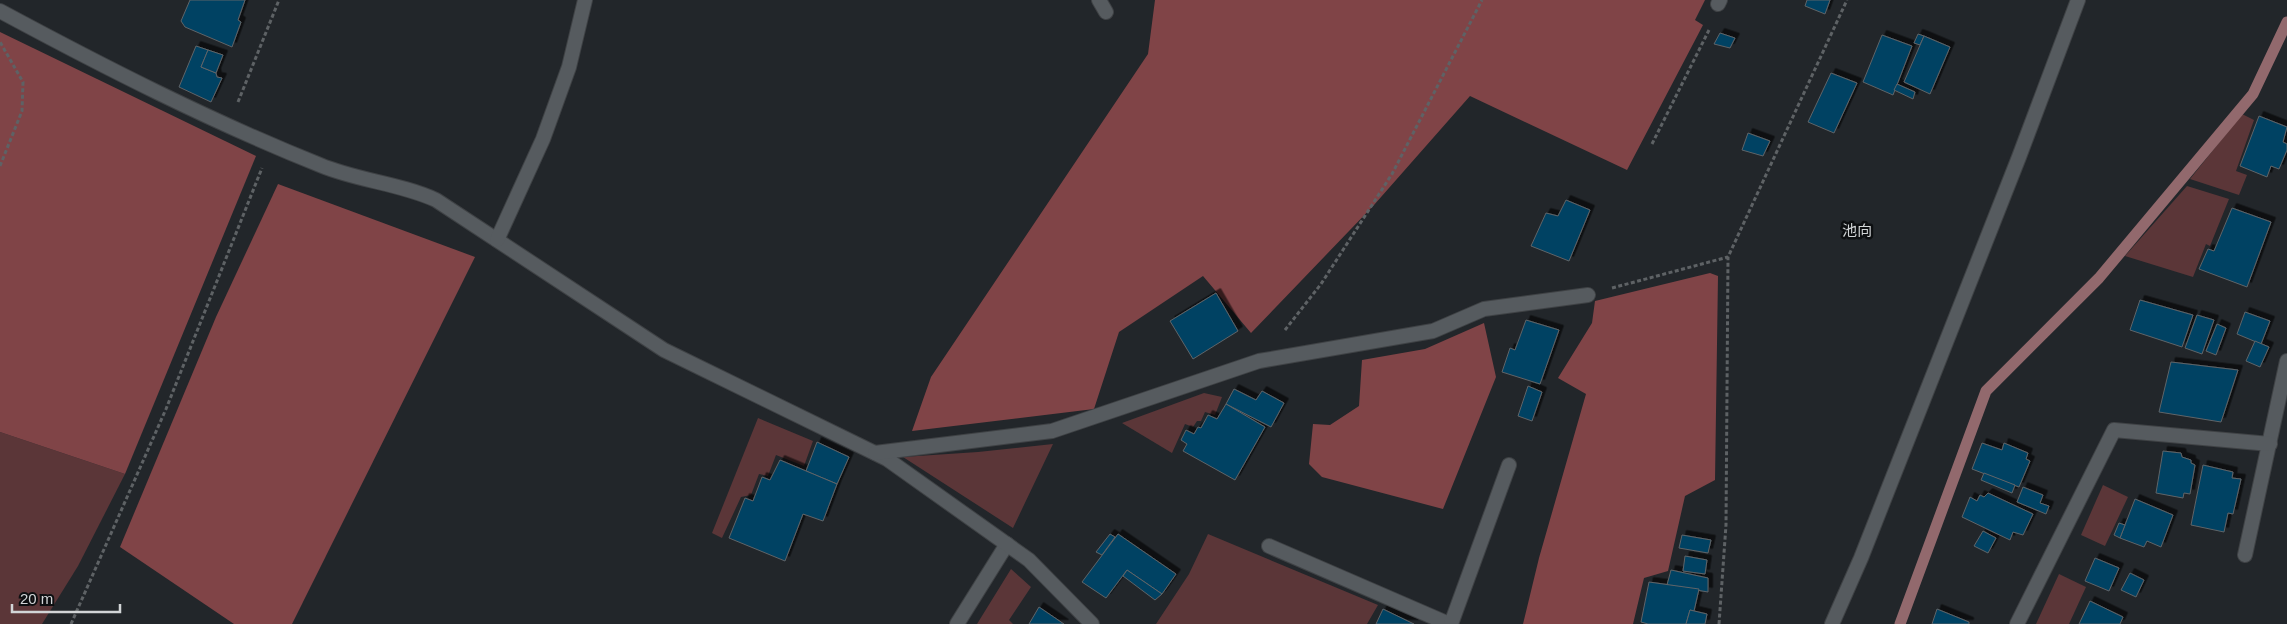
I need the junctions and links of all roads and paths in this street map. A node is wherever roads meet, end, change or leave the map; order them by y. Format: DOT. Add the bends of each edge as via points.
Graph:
graph roads {
  1 [pos="278,0"];
  2 [pos="585,0"];
  3 [pos="1482,0"];
  4 [pos="1847,0"];
  5 [pos="2078,0"];
  6 [pos="1719,2"];
  7 [pos="0,11"];
  8 [pos="0,42"];
  9 [pos="228,126"];
  10 [pos="1652,144"];
  11 [pos="271,146"];
  12 [pos="0,166"];
  13 [pos="497,240"];
  14 [pos="1728,257"];
  15 [pos="1588,295"];
  16 [pos="2287,361"];
  17 [pos="1259,362"];
  18 [pos="2270,444"];
  19 [pos="875,453"];
  20 [pos="1508,465"];
  21 [pos="1007,544"];
  22 [pos="1269,546"];
  23 [pos="2245,555"];
  24 [pos="71,624"];
  25 [pos="957,624"];
  26 [pos="1092,624"];
  27 [pos="1450,624"];
  28 [pos="1719,624"];
  29 [pos="1832,624"];
  30 [pos="2017,624"];
  1 -- 9 [label="path"];
  2 -- 13 [label="street" via="569,68 543,139"];
  3 -- 17 [label="path" via="1392,174 1321,284"];
  4 -- 14 [label="path"];
  5 -- 29 [label="street" via="2005,194"];
  6 -- 10 [label="path" via="1708,32"];
  7 -- 9 [label="street" via="95,62"];
  8 -- 12 [label="path" via="23,82 22,111"];
  9 -- 11 [label="street"];
  11 -- 13 [label="street" via="334,171 416,191 436,200"];
  11 -- 24 [label="path" via="166,409"];
  13 -- 19 [label="street" via="664,350"];
  14 -- 15 [label="path"];
  14 -- 28 [label="path" via="1726,525"];
  15 -- 17 [label="street" via="1484,309 1433,331"];
  16 -- 18 [label="street"];
  17 -- 19 [label="street" via="1052,431"];
  18 -- 23 [label="street"];
  18 -- 30 [label="street" via="2114,430"];
  19 -- 21 [label="street"];
  20 -- 27 [label="street"];
  21 -- 25 [label="street"];
  21 -- 26 [label="street" via="1029,560"];
  22 -- 27 [label="street"];
}
